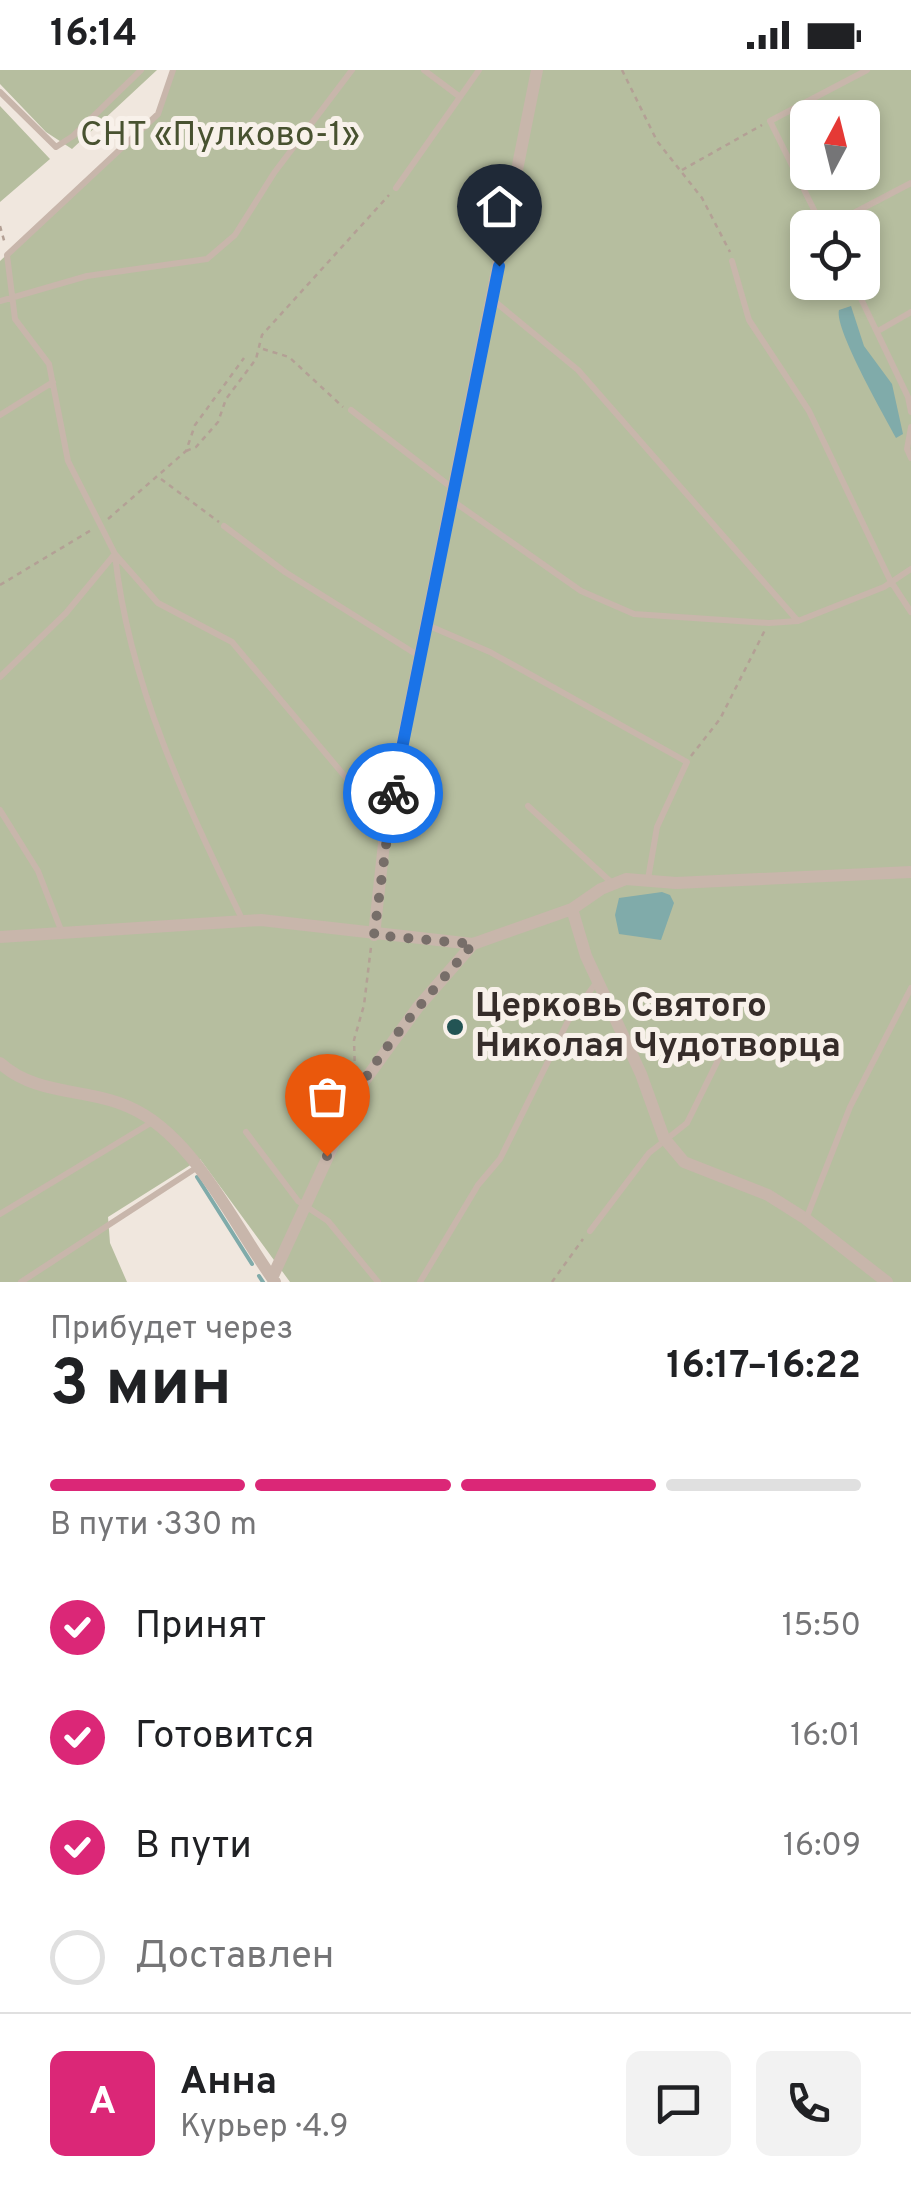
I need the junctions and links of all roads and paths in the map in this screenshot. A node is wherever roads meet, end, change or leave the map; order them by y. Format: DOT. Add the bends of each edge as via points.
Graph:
graph roads {
  1 [pos="142,70"];
  2 [pos="172,70"];
  3 [pos="352,70"];
  4 [pos="424,70"];
  5 [pos="479,70"];
  6 [pos="537,70"];
  7 [pos="622,70"];
  8 [pos="867,70"];
  9 [pos="0,92"];
  10 [pos="460,97"];
  11 [pos="770,121"];
  12 [pos="681,171"];
  13 [pos="911,184"];
  14 [pos="396,188"];
  15 [pos="815,210"];
  16 [pos="860,210"];
  17 [pos="0,226"];
  18 [pos="7,255"];
  19 [pos="732,261"];
  20 [pos="10,298"];
  21 [pos="492,298"];
  22 [pos="0,300"];
  23 [pos="862,300"];
  24 [pos="911,312"];
  25 [pos="878,331"];
  26 [pos="261,348"];
  27 [pos="244,358"];
  28 [pos="52,382"];
  29 [pos="351,410"];
  30 [pos="911,412"];
  31 [pos="0,415"];
  32 [pos="911,428"];
  33 [pos="186,451"];
  34 [pos="911,458"];
  35 [pos="160,478"];
  36 [pos="450,492"];
  37 [pos="99,526"];
  38 [pos="224,526"];
  39 [pos="115,554"];
  40 [pos="911,569"];
  41 [pos="890,580"];
  42 [pos="0,585"];
  43 [pos="911,612"];
  44 [pos="798,621"];
  45 [pos="426,624"];
  46 [pos="769,624"];
  47 [pos="420,656"];
  48 [pos="0,677"];
  49 [pos="686,762"];
  50 [pos="528,806"];
  51 [pos="0,810"];
  52 [pos="386,825"];
  53 [pos="911,872"];
  54 [pos="648,879"];
  55 [pos="612,883"];
  56 [pos="572,909"];
  57 [pos="242,920"];
  58 [pos="61,930"];
  59 [pos="374,935"];
  60 [pos="0,937"];
  61 [pos="473,944"];
  62 [pos="597,982"];
  63 [pos="911,988"];
  64 [pos="730,1036"];
  65 [pos="0,1063"];
  66 [pos="360,1087"];
  67 [pos="156,1120"];
  68 [pos="246,1132"];
  69 [pos="666,1141"];
  70 [pos="197,1167"];
  71 [pos="308,1206"];
  72 [pos="0,1214"];
  73 [pos="806,1219"];
  74 [pos="590,1231"];
  75 [pos="274,1280"];
  76 [pos="21,1282"];
  77 [pos="378,1282"];
  78 [pos="420,1282"];
  79 [pos="552,1282"];
  80 [pos="887,1282"];
  1 -- 9 [label="lane" via="56,146"];
  2 -- 18 [label="lane" via="158,114"];
  3 -- 20 [label="lane" via="235,235 207,259 87,276"];
  4 -- 10 [label="lane"];
  5 -- 10 [label="lane"];
  6 -- 21 [label="street"];
  7 -- 12 [label="path" via="657,141"];
  8 -- 11 [label="lane"];
  10 -- 14 [label="lane"];
  11 -- 12 [label="path"];
  11 -- 15 [label="lane"];
  12 -- 19 [label="path" via="728,241"];
  13 -- 16 [label="lane"];
  14 -- 26 [label="path" via="262,336"];
  17 -- 18 [label="path"];
  18 -- 20 [label="lane"];
  19 -- 41 [label="lane" via="749,320 808,412"];
  20 -- 22 [label="lane"];
  20 -- 28 [label="lane"];
  21 -- 36 [label="street"];
  21 -- 44 [label="lane" via="578,370"];
  23 -- 25 [label="lane"];
  24 -- 25 [label="lane"];
  25 -- 30 [label="lane"];
  26 -- 29 [label="path" via="289,357"];
  26 -- 33 [label="path" via="226,398 218,422"];
  27 -- 33 [label="path" via="195,425"];
  28 -- 31 [label="lane"];
  28 -- 37 [label="lane" via="68,461"];
  29 -- 36 [label="lane"];
  32 -- 34 [label="lane"];
  33 -- 35 [label="path"];
  35 -- 37 [label="path"];
  35 -- 38 [label="path"];
  36 -- 45 [label="street"];
  36 -- 46 [label="lane" via="612,608"];
  37 -- 39 [label="lane"];
  37 -- 42 [label="path"];
  38 -- 47 [label="lane"];
  39 -- 48 [label="lane"];
  39 -- 52 [label="lane" via="158,603 232,642"];
  39 -- 57 [label="lane" via="160,744"];
  40 -- 41 [label="lane"];
  41 -- 43 [label="lane"];
  41 -- 44 [label="lane"];
  44 -- 46 [label="lane"];
  45 -- 47 [label="street"];
  45 -- 49 [label="lane" via="490,652"];
  46 -- 49 [label="path" via="720,719"];
  47 -- 52 [label="street"];
  49 -- 54 [label="lane" via="657,827"];
  50 -- 55 [label="lane"];
  51 -- 58 [label="lane" via="38,871"];
  52 -- 59 [label="street"];
  53 -- 54 [label="street"];
  54 -- 55 [label="street"];
  55 -- 56 [label="street"];
  56 -- 61 [label="street"];
  56 -- 62 [label="street"];
  57 -- 58 [label="street"];
  57 -- 59 [label="street"];
  58 -- 60 [label="street"];
  59 -- 61 [label="street"];
  59 -- 66 [label="path" via="352,1052"];
  61 -- 66 [label="street"];
  62 -- 69 [label="street"];
  62 -- 78 [label="lane" via="568,1021 500,1159"];
  63 -- 73 [label="lane" via="850,1107"];
  64 -- 69 [label="lane" via="687,1123"];
  65 -- 67 [label="street" via="30,1083 96,1096"];
  66 -- 71 [label="street"];
  67 -- 70 [label="street"];
  67 -- 72 [label="lane"];
  68 -- 71 [label="lane" via="268,1167"];
  69 -- 73 [label="street" via="684,1162 768,1195"];
  69 -- 74 [label="lane" via="648,1153"];
  70 -- 75 [label="street"];
  70 -- 76 [label="lane"];
  71 -- 75 [label="street"];
  71 -- 77 [label="lane" via="328,1220"];
  73 -- 80 [label="street"];
  74 -- 79 [label="path"];
}
